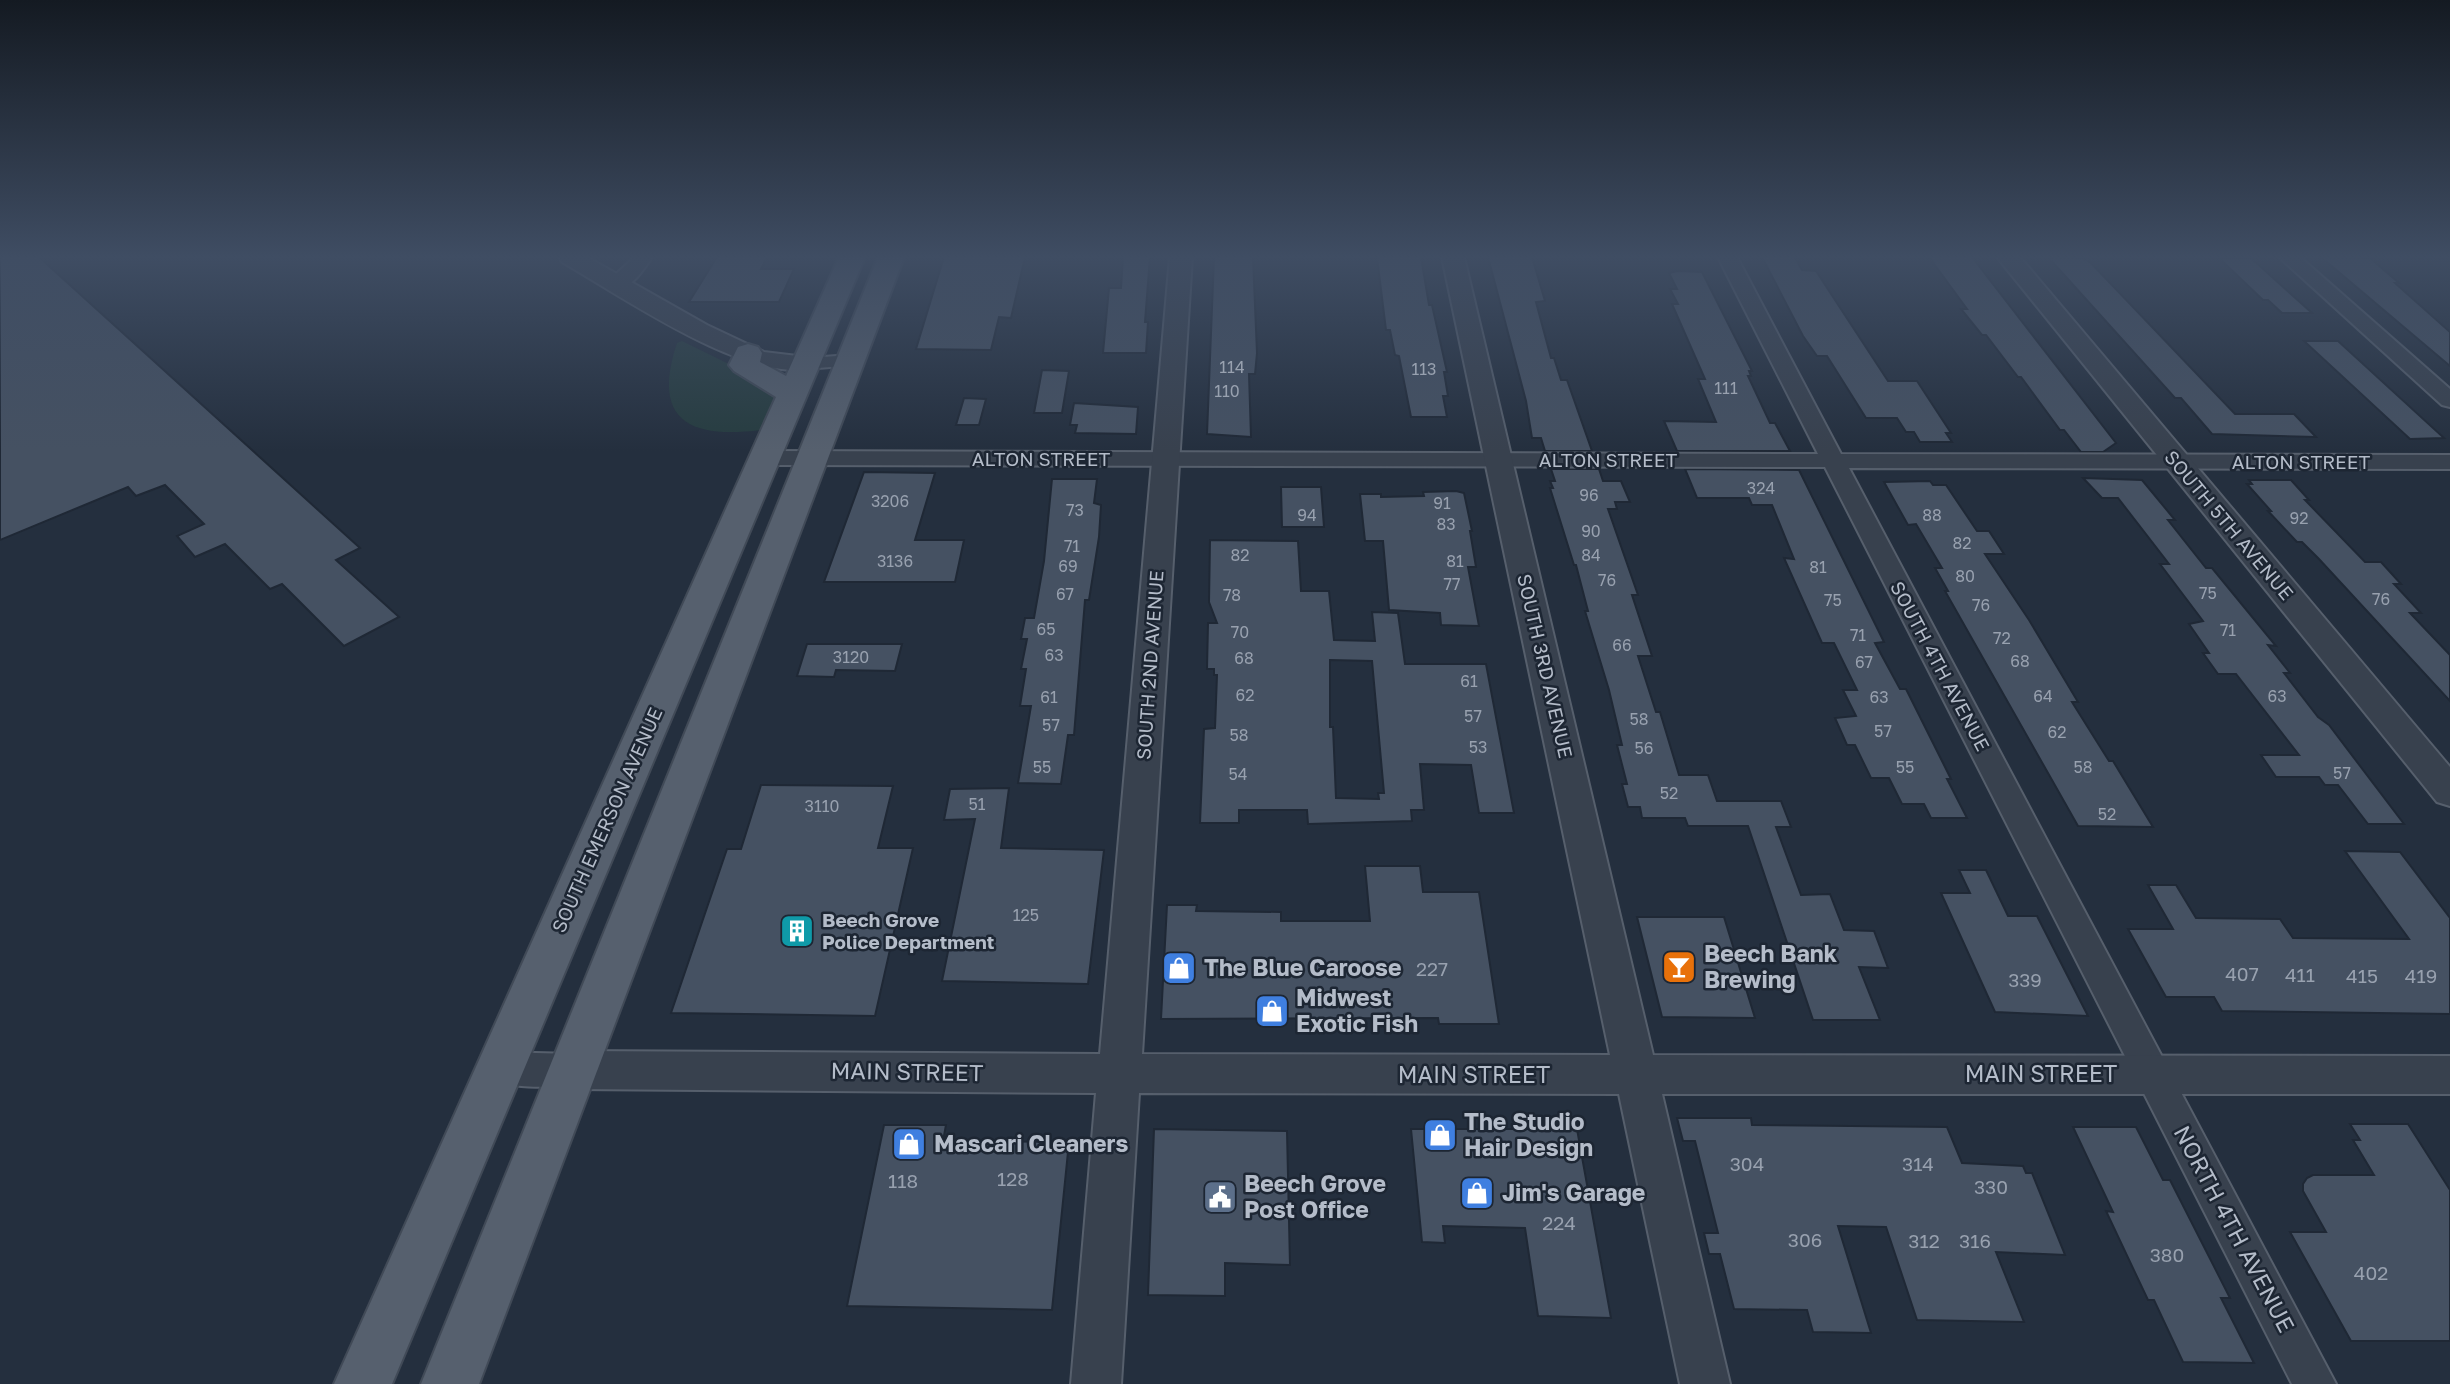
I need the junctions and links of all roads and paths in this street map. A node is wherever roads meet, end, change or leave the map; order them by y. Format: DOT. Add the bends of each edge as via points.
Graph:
graph roads {
  1 [pos="683,322"];
  2 [pos="823,322"];
  3 [pos="865,322"];
  4 [pos="1176,322"];
  5 [pos="1468,322"];
  6 [pos="1761,322"];
  7 [pos="2061,322"];
  8 [pos="2361,322"];
  9 [pos="748,353"];
  10 [pos="849,361"];
  11 [pos="805,363"];
  12 [pos="792,395"];
  13 [pos="2450,400"];
  14 [pos="766,458"];
  15 [pos="812,458"];
  16 [pos="1165,460"];
  17 [pos="1499,460"];
  18 [pos="1834,461"];
  19 [pos="2177,462"];
  20 [pos="2450,462"];
  21 [pos="2450,792"];
  22 [pos="498,1068"];
  23 [pos="573,1070"];
  24 [pos="1119,1074"];
  25 [pos="2153,1074"];
  26 [pos="1636,1075"];
  27 [pos="2450,1075"];
  28 [pos="363,1384"];
  29 [pos="450,1384"];
  30 [pos="1096,1384"];
  31 [pos="1705,1384"];
  32 [pos="2315,1384"];
  1 -- 9 [label="street"];
  2 -- 11 [label="main road, SOUTH EMERSON AVENUE"];
  3 -- 10 [label="main road"];
  4 -- 16 [label="street, SOUTH 2ND AVENUE"];
  5 -- 17 [label="street, SOUTH 3RD AVENUE"];
  6 -- 18 [label="street, SOUTH 4TH AVENUE"];
  7 -- 19 [label="street, SOUTH 5TH AVENUE"];
  8 -- 13 [label="street"];
  9 -- 11 [label="street" via="777,363"];
  9 -- 12 [label="main road" via="744,365"];
  10 -- 11 [label="street"];
  10 -- 15 [label="main road"];
  11 -- 12 [label="main road, SOUTH EMERSON AVENUE"];
  12 -- 14 [label="main road, SOUTH EMERSON AVENUE"];
  14 -- 15 [label="street, ALTON STREET"];
  14 -- 22 [label="main road, SOUTH EMERSON AVENUE"];
  15 -- 16 [label="street, ALTON STREET"];
  15 -- 23 [label="main road"];
  16 -- 17 [label="street, ALTON STREET"];
  16 -- 24 [label="street, SOUTH 2ND AVENUE"];
  17 -- 18 [label="street, ALTON STREET"];
  17 -- 26 [label="street, SOUTH 3RD AVENUE"];
  18 -- 19 [label="street, ALTON STREET"];
  18 -- 25 [label="street, SOUTH 4TH AVENUE"];
  19 -- 20 [label="street, ALTON STREET"];
  19 -- 21 [label="street, SOUTH 5TH AVENUE"];
  22 -- 23 [label="street, MAIN STREET"];
  22 -- 28 [label="main road, SOUTH EMERSON AVENUE"];
  23 -- 24 [label="street, MAIN STREET"];
  23 -- 29 [label="main road"];
  24 -- 26 [label="street, MAIN STREET"];
  24 -- 30 [label="street, SOUTH 2ND AVENUE"];
  25 -- 26 [label="street, MAIN STREET"];
  25 -- 27 [label="street, MAIN STREET"];
  25 -- 32 [label="street, NORTH 4TH AVENUE"];
  26 -- 31 [label="street, SOUTH 3RD AVENUE"];
}
